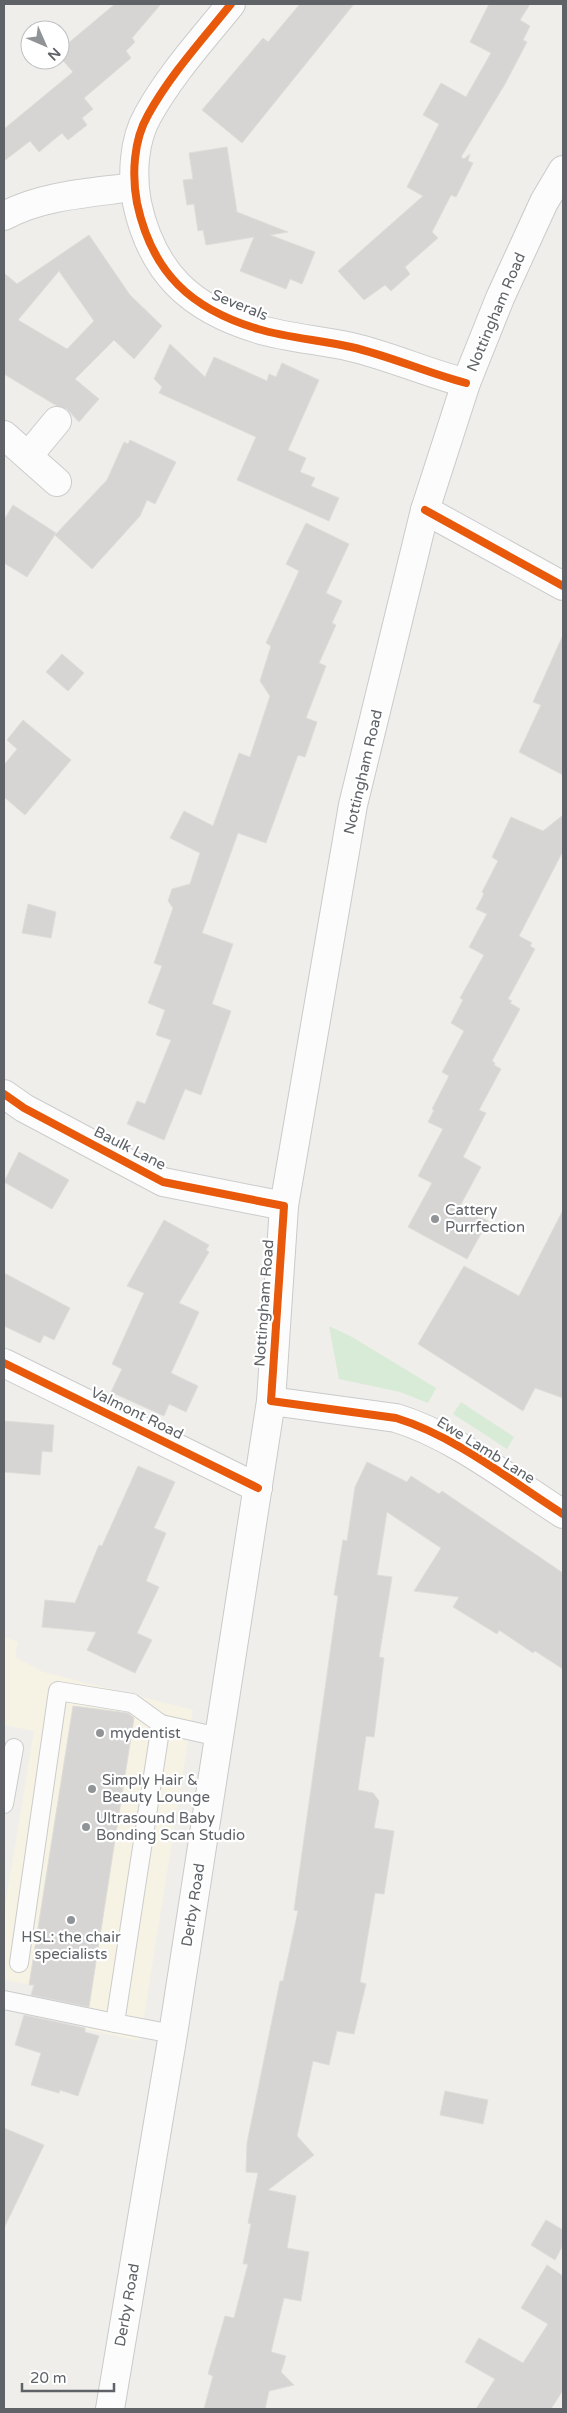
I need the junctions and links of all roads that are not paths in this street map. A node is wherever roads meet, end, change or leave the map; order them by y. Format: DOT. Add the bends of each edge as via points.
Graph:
graph roads {
  1 [pos="232,4"];
  2 [pos="563,170"];
  3 [pos="134,187"];
  4 [pos="4,216"];
  5 [pos="466,383"];
  6 [pos="57,421"];
  7 [pos="4,435"];
  8 [pos="28,456"];
  9 [pos="57,482"];
  10 [pos="425,510"];
  11 [pos="563,586"];
  12 [pos="4,1094"];
  13 [pos="284,1206"];
  14 [pos="4,1363"];
  15 [pos="271,1401"];
  16 [pos="258,1488"];
  17 [pos="563,1514"];
  18 [pos="161,1724"];
  19 [pos="219,1737"];
  20 [pos="14,1748"];
  21 [pos="4,1804"];
  22 [pos="19,1963"];
  23 [pos="4,2000"];
  24 [pos="115,2023"];
  25 [pos="174,2034"];
  26 [pos="110,2409"];
  1 -- 3 [label="main road, Severals" via="178,69 147,117 136,149"];
  2 -- 5 [label="main road, Nottingham Road" via="544,202 504,289"];
  3 -- 4 [label="main road" via="63,196 18,208"];
  3 -- 5 [label="main road, Severals" via="148,241 167,274 192,299 224,317 259,329 352,347"];
  5 -- 10 [label="main road, Nottingham Road"];
  6 -- 8 [label="main road"];
  7 -- 8 [label="main road"];
  8 -- 9 [label="main road"];
  10 -- 11 [label="main road"];
  10 -- 13 [label="main road, Nottingham Road" via="353,805"];
  12 -- 13 [label="main road, Baulk Lane" via="24,1108 163,1182"];
  13 -- 15 [label="main road, Nottingham Road"];
  14 -- 16 [label="main road, Valmont Road"];
  15 -- 16 [label="main road, Derby Road"];
  15 -- 17 [label="main road, Ewe Lamb Lane" via="413,1423 440,1435"];
  16 -- 19 [label="main road, Derby Road"];
  18 -- 19 [label="lane"];
  18 -- 22 [label="lane" via="132,1703 58,1691"];
  18 -- 24 [label="lane"];
  19 -- 25 [label="main road, Derby Road"];
  20 -- 21 [label="lane"];
  23 -- 24 [label="lane"];
  24 -- 25 [label="lane"];
  25 -- 26 [label="main road, Derby Road"];
}
